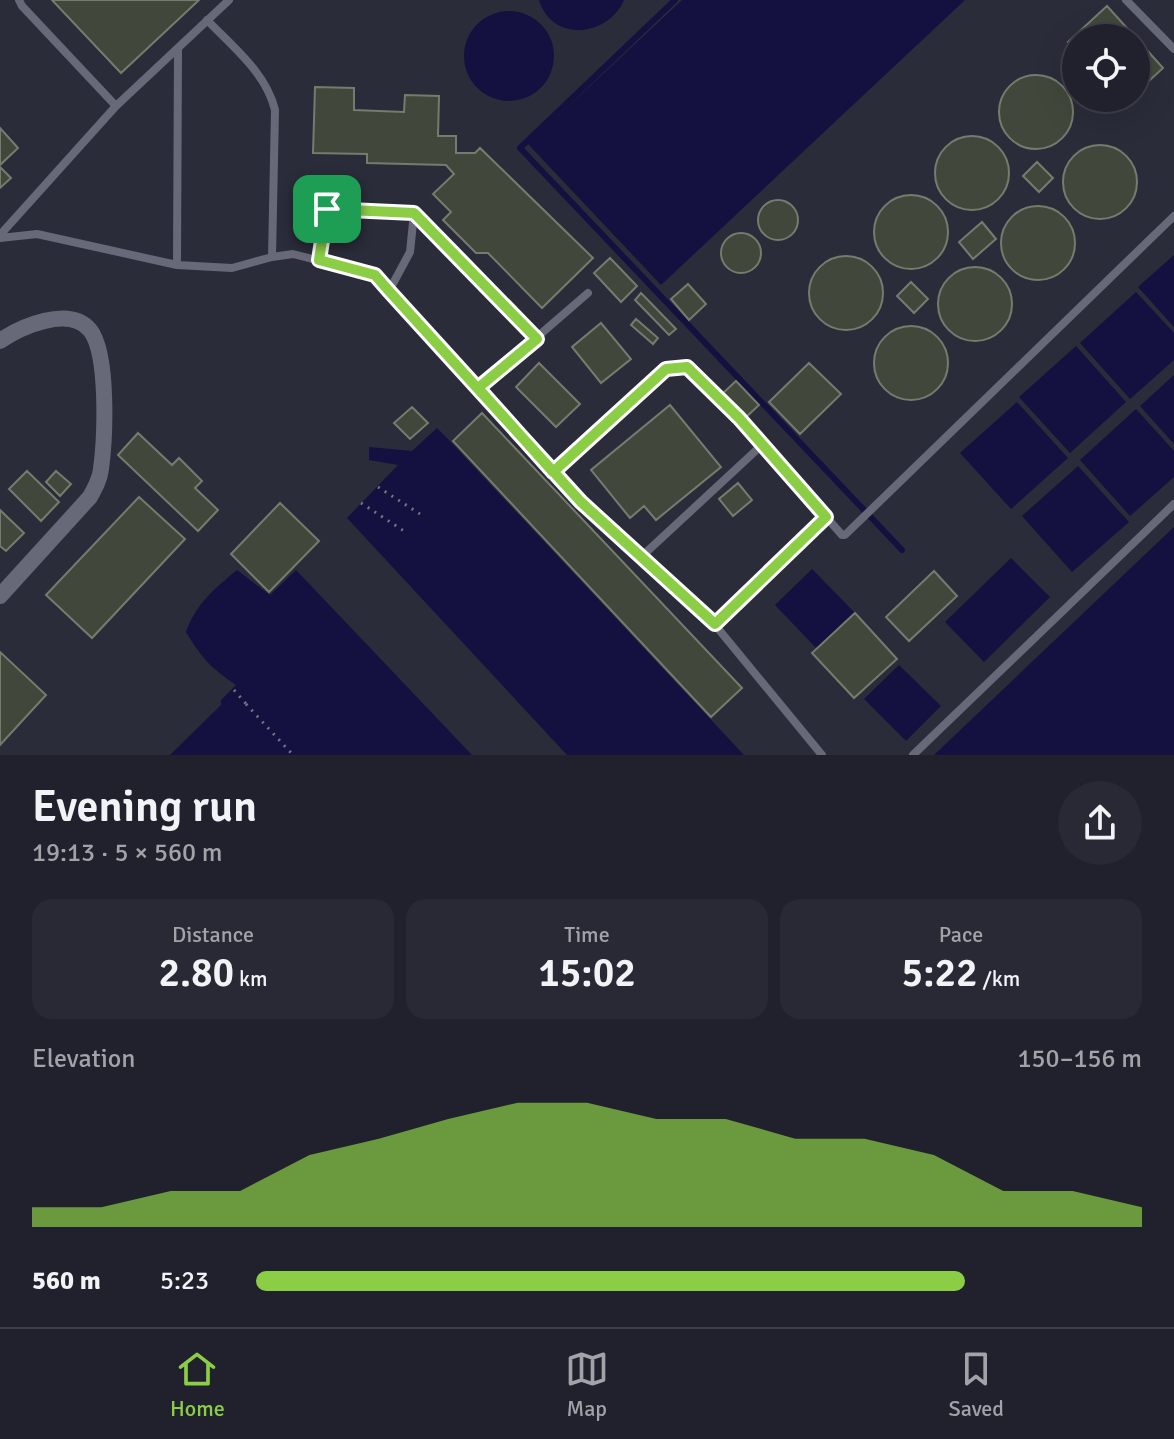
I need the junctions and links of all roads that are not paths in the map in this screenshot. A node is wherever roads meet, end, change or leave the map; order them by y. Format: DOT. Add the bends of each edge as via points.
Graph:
graph roads {
  1 [pos="19,0"];
  2 [pos="229,0"];
  3 [pos="1126,0"];
  4 [pos="207,20"];
  5 [pos="178,49"];
  6 [pos="1174,49"];
  7 [pos="116,106"];
  8 [pos="414,213"];
  9 [pos="1174,216"];
  10 [pos="0,236"];
  11 [pos="272,257"];
  12 [pos="319,260"];
  13 [pos="177,265"];
  14 [pos="389,291"];
  15 [pos="588,293"];
  16 [pos="537,339"];
  17 [pos="0,341"];
  18 [pos="478,388"];
  19 [pos="762,445"];
  20 [pos="553,472"];
  21 [pos="1174,504"];
  22 [pos="826,517"];
  23 [pos="640,558"];
  24 [pos="0,596"];
  25 [pos="715,624"];
  26 [pos="822,755"];
  27 [pos="913,755"];
  1 -- 7 [label="lane"];
  2 -- 4 [label="lane"];
  3 -- 6 [label="lane"];
  4 -- 5 [label="lane"];
  4 -- 11 [label="lane" via="271,92"];
  5 -- 7 [label="lane"];
  5 -- 13 [label="lane"];
  7 -- 10 [label="lane"];
  8 -- 12 [label="lane" via="327,209"];
  8 -- 14 [label="lane" via="410,252"];
  8 -- 16 [label="lane"];
  9 -- 22 [label="lane" via="844,536"];
  10 -- 13 [label="lane" via="37,234"];
  11 -- 12 [label="lane" via="293,254"];
  11 -- 13 [label="lane" via="232,268"];
  12 -- 14 [label="lane" via="375,275"];
  14 -- 18 [label="lane"];
  15 -- 16 [label="lane"];
  16 -- 18 [label="lane"];
  17 -- 24 [label="street" via="30,323 73,320 89,329 96,345 105,397 97,485"];
  18 -- 20 [label="lane"];
  19 -- 20 [label="lane" via="687,367 676,366 666,369"];
  19 -- 22 [label="lane"];
  19 -- 23 [label="lane"];
  20 -- 23 [label="lane"];
  21 -- 27 [label="lane"];
  22 -- 25 [label="lane"];
  23 -- 25 [label="lane"];
  25 -- 26 [label="lane"];
}
